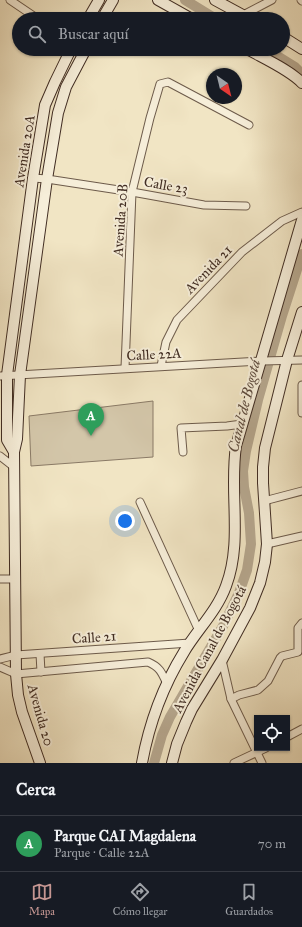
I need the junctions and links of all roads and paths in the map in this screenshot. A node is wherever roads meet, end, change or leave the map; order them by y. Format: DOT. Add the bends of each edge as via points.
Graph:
graph roads {
  1 [pos="10,0"];
  2 [pos="99,0"];
  3 [pos="113,0"];
  4 [pos="158,0"];
  5 [pos="216,0"];
  6 [pos="272,0"];
  7 [pos="28,12"];
  8 [pos="92,12"];
  9 [pos="106,12"];
  10 [pos="179,12"];
  11 [pos="238,12"];
  12 [pos="254,12"];
  13 [pos="290,41"];
  14 [pos="302,49"];
  15 [pos="67,56"];
  16 [pos="82,56"];
  17 [pos="259,56"];
  18 [pos="302,83"];
  19 [pos="249,125"];
  20 [pos="34,178"];
  21 [pos="47,179"];
  22 [pos="132,192"];
  23 [pos="246,206"];
  24 [pos="302,212"];
  25 [pos="302,220"];
  26 [pos="302,312"];
  27 [pos="285,360"];
  28 [pos="302,360"];
  29 [pos="264,361"];
  30 [pos="161,366"];
  31 [pos="125,368"];
  32 [pos="20,374"];
  33 [pos="3,376"];
  34 [pos="302,385"];
  35 [pos="302,413"];
  36 [pos="242,424"];
  37 [pos="14,452"];
  38 [pos="183,452"];
  39 [pos="0,456"];
  40 [pos="14,467"];
  41 [pos="302,491"];
  42 [pos="264,501"];
  43 [pos="140,502"];
  44 [pos="302,536"];
  45 [pos="267,544"];
  46 [pos="0,579"];
  47 [pos="15,579"];
  48 [pos="302,623"];
  49 [pos="198,631"];
  50 [pos="190,643"];
  51 [pos="40,654"];
  52 [pos="16,655"];
  53 [pos="0,659"];
  54 [pos="222,660"];
  55 [pos="0,667"];
  56 [pos="41,672"];
  57 [pos="16,674"];
  58 [pos="167,684"];
  59 [pos="231,699"];
  60 [pos="302,729"];
  61 [pos="290,735"];
  62 [pos="261,751"];
  63 [pos="257,753"];
  64 [pos="40,763"];
  65 [pos="142,763"];
  66 [pos="172,763"];
  67 [pos="234,763"];
  68 [pos="262,763"];
  1 -- 7 [label="street"];
  2 -- 8 [label="main road"];
  3 -- 9 [label="main road"];
  4 -- 10 [label="main road"];
  5 -- 11 [label="main road"];
  6 -- 12 [label="street"];
  13 -- 14 [label="main road"];
  15 -- 20 [label="main road, Avenida 20A" via="45,106"];
  16 -- 21 [label="main road, Avenida 20A" via="66,87 58,113"];
  17 -- 18 [label="main road"];
  19 -- 22 [label="street, Avenida 20B" via="168,82 160,84"];
  20 -- 21 [label="street, Calle 23"];
  20 -- 33 [label="main road, Avenida 20A"];
  21 -- 22 [label="street, Calle 23"];
  21 -- 32 [label="main road, Avenida 20A"];
  22 -- 23 [label="street, Calle 23" via="204,205"];
  22 -- 31 [label="street, Avenida 20B"];
  24 -- 30 [label="street, Avenida 21" via="282,221 242,252 177,320 166,342"];
  25 -- 29 [label="main road, Avenida Canal de Bogotá"];
  26 -- 27 [label="main road, Avenida Canal de Bogotá"];
  27 -- 28 [label="street, Calle 22A"];
  27 -- 29 [label="street, Calle 22A"];
  27 -- 42 [label="main road, Avenida Canal de Bogotá" via="265,448"];
  29 -- 30 [label="street, Calle 22A"];
  29 -- 36 [label="main road, Avenida Canal de Bogotá"];
  30 -- 31 [label="street, Calle 22A"];
  31 -- 32 [label="street, Calle 22A"];
  32 -- 33 [label="street, Calle 22A"];
  32 -- 37 [label="main road, Avenida 20A"];
  33 -- 37 [label="main road, Avenida 20A" via="7,440"];
  34 -- 35 [label="street"];
  36 -- 38 [label="street" via="181,428"];
  36 -- 49 [label="main road, Avenida Canal de Bogotá" via="234,458 232,566 220,602"];
  37 -- 40 [label="main road, Avenida 20A"];
  39 -- 40 [label="street"];
  40 -- 47 [label="main road, Avenida 20A"];
  41 -- 42 [label="street"];
  42 -- 45 [label="main road, Avenida Canal de Bogotá"];
  43 -- 49 [label="street"];
  44 -- 45 [label="street"];
  45 -- 54 [label="main road, Avenida Canal de Bogotá" via="263,573 256,594"];
  46 -- 47 [label="street"];
  47 -- 52 [label="main road, Avenida 20A"];
  48 -- 59 [label="street" via="298,628 298,652 282,656 268,681 258,690"];
  49 -- 50 [label="main road, Avenida Canal de Bogotá"];
  50 -- 51 [label="street, Calle 21"];
  50 -- 58 [label="main road, Avenida Canal de Bogotá"];
  51 -- 52 [label="street, Calle 21"];
  51 -- 56 [label="street"];
  52 -- 53 [label="street, Calle 21"];
  52 -- 57 [label="main road, Avenida 20A"];
  54 -- 59 [label="street"];
  54 -- 66 [label="main road, Avenida Canal de Bogotá" via="192,709 179,737"];
  55 -- 57 [label="street"];
  56 -- 57 [label="street"];
  56 -- 58 [label="street" via="148,662 161,671"];
  57 -- 64 [label="main road, Avenida 20" via="22,712"];
  58 -- 65 [label="main road, Avenida Canal de Bogotá" via="153,718"];
  59 -- 63 [label="street"];
  60 -- 61 [label="street"];
  62 -- 63 [label="street"];
  63 -- 67 [label="street"];
  63 -- 68 [label="street"];
}
